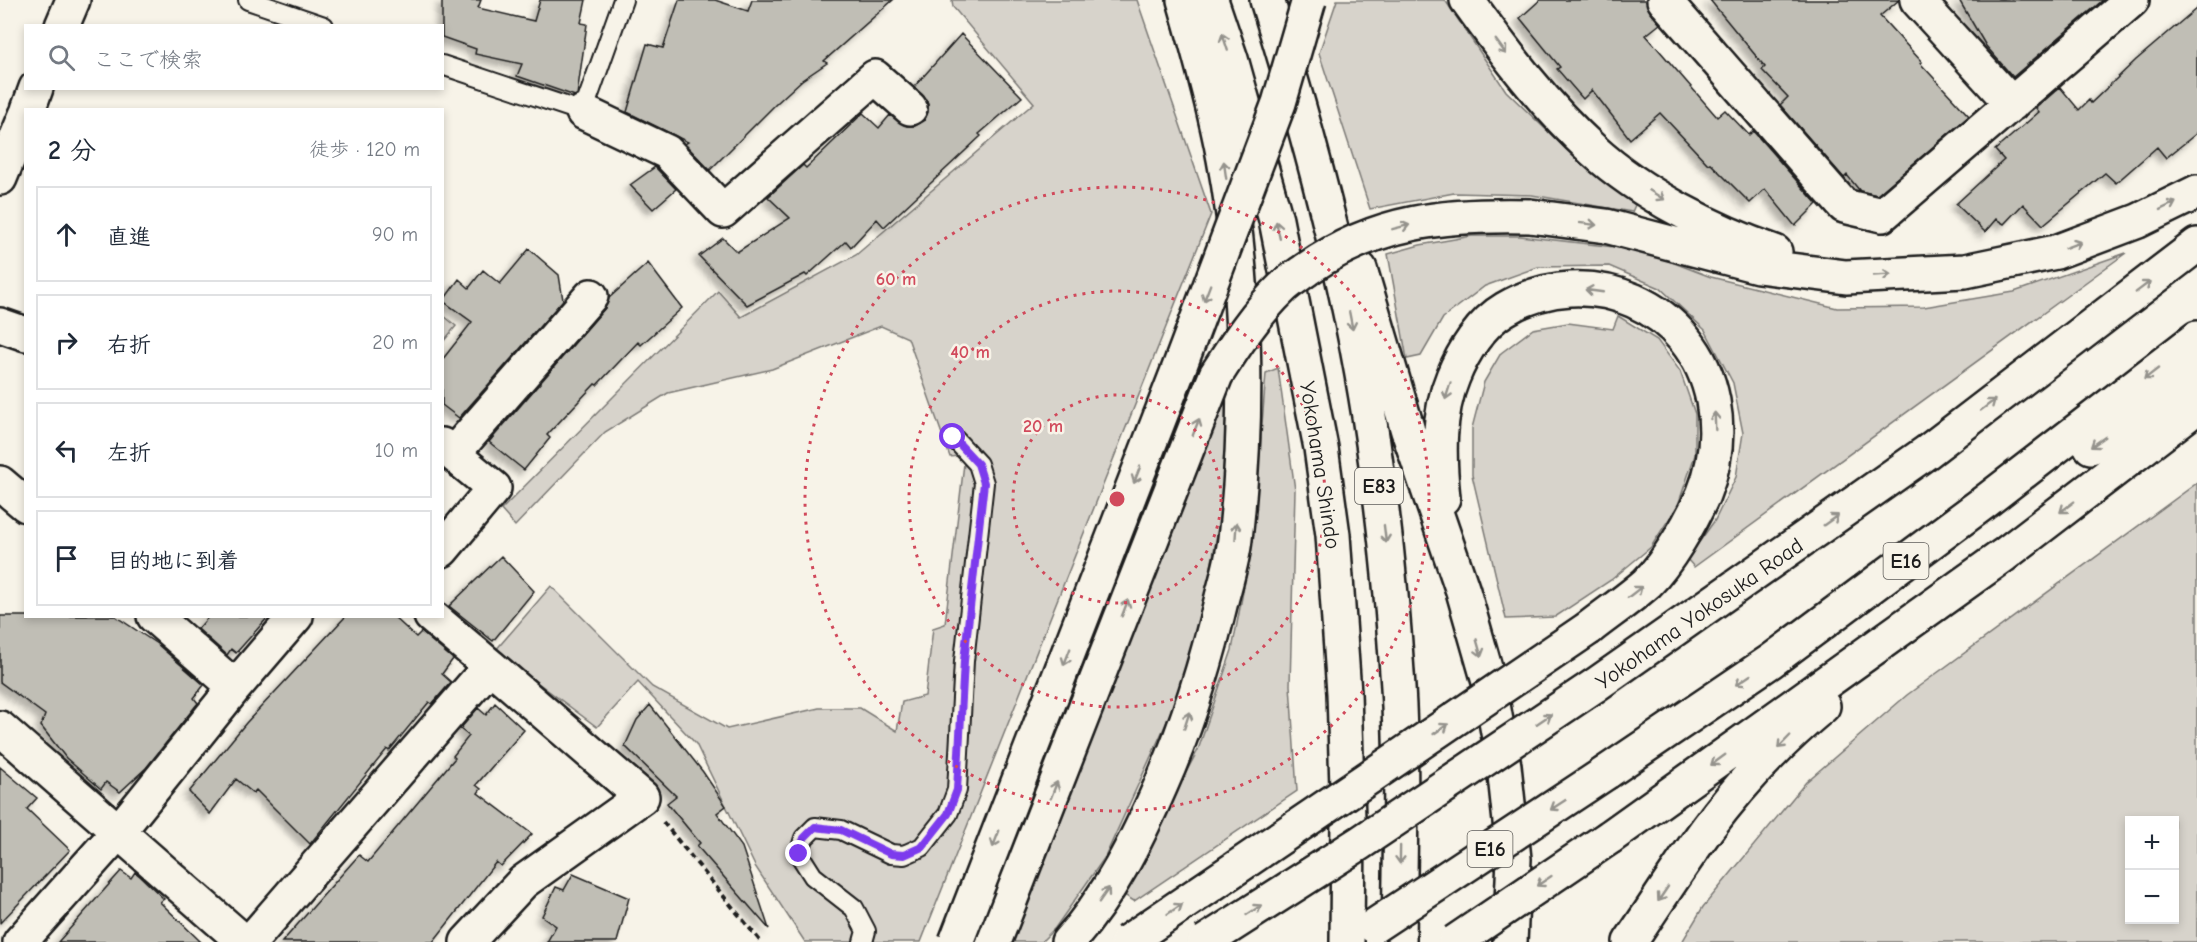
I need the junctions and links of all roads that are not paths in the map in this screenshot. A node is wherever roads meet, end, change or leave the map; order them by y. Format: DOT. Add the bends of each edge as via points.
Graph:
graph roads {
  1 [pos="73,0"];
  2 [pos="248,0"];
  3 [pos="623,0"];
  4 [pos="1184,0"];
  5 [pos="1211,0"];
  6 [pos="1267,0"];
  7 [pos="1309,0"];
  8 [pos="1467,0"];
  9 [pos="1664,0"];
  10 [pos="1917,0"];
  11 [pos="2132,0"];
  12 [pos="63,24"];
  13 [pos="318,24"];
  14 [pos="1280,41"];
  15 [pos="444,66"];
  16 [pos="35,90"];
  17 [pos="2012,104"];
  18 [pos="29,108"];
  19 [pos="910,108"];
  20 [pos="583,112"];
  21 [pos="24,119"];
  22 [pos="3,163"];
  23 [pos="2197,192"];
  24 [pos="2187,253"];
  25 [pos="1846,277"];
  26 [pos="591,296"];
  27 [pos="0,325"];
  28 [pos="24,333"];
  29 [pos="2197,338"];
  30 [pos="2197,372"];
  31 [pos="2197,407"];
  32 [pos="953,437"];
  33 [pos="448,450"];
  34 [pos="0,483"];
  35 [pos="24,503"];
  36 [pos="1333,535"];
  37 [pos="444,548"];
  38 [pos="2004,555"];
  39 [pos="1463,591"];
  40 [pos="156,618"];
  41 [pos="294,618"];
  42 [pos="433,618"];
  43 [pos="1771,661"];
  44 [pos="490,666"];
  45 [pos="235,687"];
  46 [pos="0,728"];
  47 [pos="119,831"];
  48 [pos="20,942"];
  49 [pos="244,942"];
  50 [pos="250,942"];
  51 [pos="467,942"];
  52 [pos="863,942"];
  53 [pos="956,942"];
  54 [pos="994,942"];
  55 [pos="1068,942"];
  56 [pos="1127,942"];
  57 [pos="1205,942"];
  58 [pos="1328,942"];
  59 [pos="1349,942"];
  60 [pos="1399,942"];
  61 [pos="1455,942"];
  62 [pos="1510,942"];
  63 [pos="1630,942"];
  1 -- 12 [label="main road"];
  2 -- 13 [label="lane"];
  3 -- 20 [label="lane"];
  55 -- 4 [label="main road, one-way" via="1108,890 1146,820 1181,741 1211,646 1235,541 1245,399 1238,256 1224,160 1206,75"];
  36 -- 5 [label="main road, Yokohama Shindo / E83, one-way" via="1321,448 1276,220"];
  6 -- 14 [label="main road, E83"];
  7 -- 53 [label="main road, one-way, bridge" via="1279,103"];
  8 -- 25 [label="main road, one-way" via="1559,116 1620,172 1686,214 1754,245"];
  9 -- 17 [label="main road" via="1844,206 1882,215"];
  10 -- 17 [label="main road"];
  11 -- 17 [label="main road"];
  14 -- 39 [label="main road" via="1340,207 1408,431"];
  14 -- 60 [label="main road, E83, one-way" via="1326,208 1351,317 1373,442 1398,688"];
  15 -- 20 [label="lane"];
  16 -- 18 [label="main road"];
  19 -- 20 [label="main road" via="875,77 723,211 667,152"];
  21 -- 22 [label="main road"];
  25 -- 23 [label="main road, one-way" via="1965,271 2056,252 2138,221"];
  57 -- 24 [label="main road, Yokohama Yokosuka Road, one-way, bridge" via="1594,686 1927,452"];
  54 -- 25 [label="main road, one-way, bridge" via="1216,375 1250,322 1283,286 1368,235 1477,214 1606,226 1758,266"];
  26 -- 33 [label="main road"];
  27 -- 28 [label="main road"];
  29 -- 43 [label="main road, E16, one-way"];
  30 -- 43 [label="main road, one-way" via="1997,514"];
  31 -- 38 [label="main road, one-way"];
  32 -- 52 [label="lane" via="978,464 984,483 964,661 957,790 948,814 922,847 904,855 891,854 841,830 815,827 804,838 799,854 813,876 854,908 866,931"];
  33 -- 37 [label="main road" via="494,488"];
  34 -- 35 [label="main road"];
  36 -- 58 [label="main road" via="1327,694"];
  36 -- 59 [label="main road, Yokohama Shindo / E83" via="1345,705"];
  38 -- 61 [label="main road, one-way, bridge" via="1610,837"];
  38 -- 63 [label="main road, one-way" via="1804,722 1762,765 1708,827"];
  56 -- 39 [label="main road, one-way, bridge" via="1589,628 1648,582 1675,547 1696,510 1710,478 1716,446 1716,414 1710,383 1696,353 1674,326 1648,307 1619,295 1588,289 1531,296 1503,310 1466,351 1446,400 1440,451 1445,512"];
  39 -- 62 [label="main road, one-way" via="1489,682 1504,766 1514,859"];
  40 -- 45 [label="main road"];
  41 -- 45 [label="main road"];
  42 -- 44 [label="main road"];
  43 -- 59 [label="main road, E16, one-way, bridge"];
  44 -- 50 [label="main road"];
  44 -- 51 [label="main road" via="642,796 523,882"];
  45 -- 47 [label="main road"];
  46 -- 47 [label="main road"];
  47 -- 48 [label="main road"];
  47 -- 49 [label="main road"];
}
